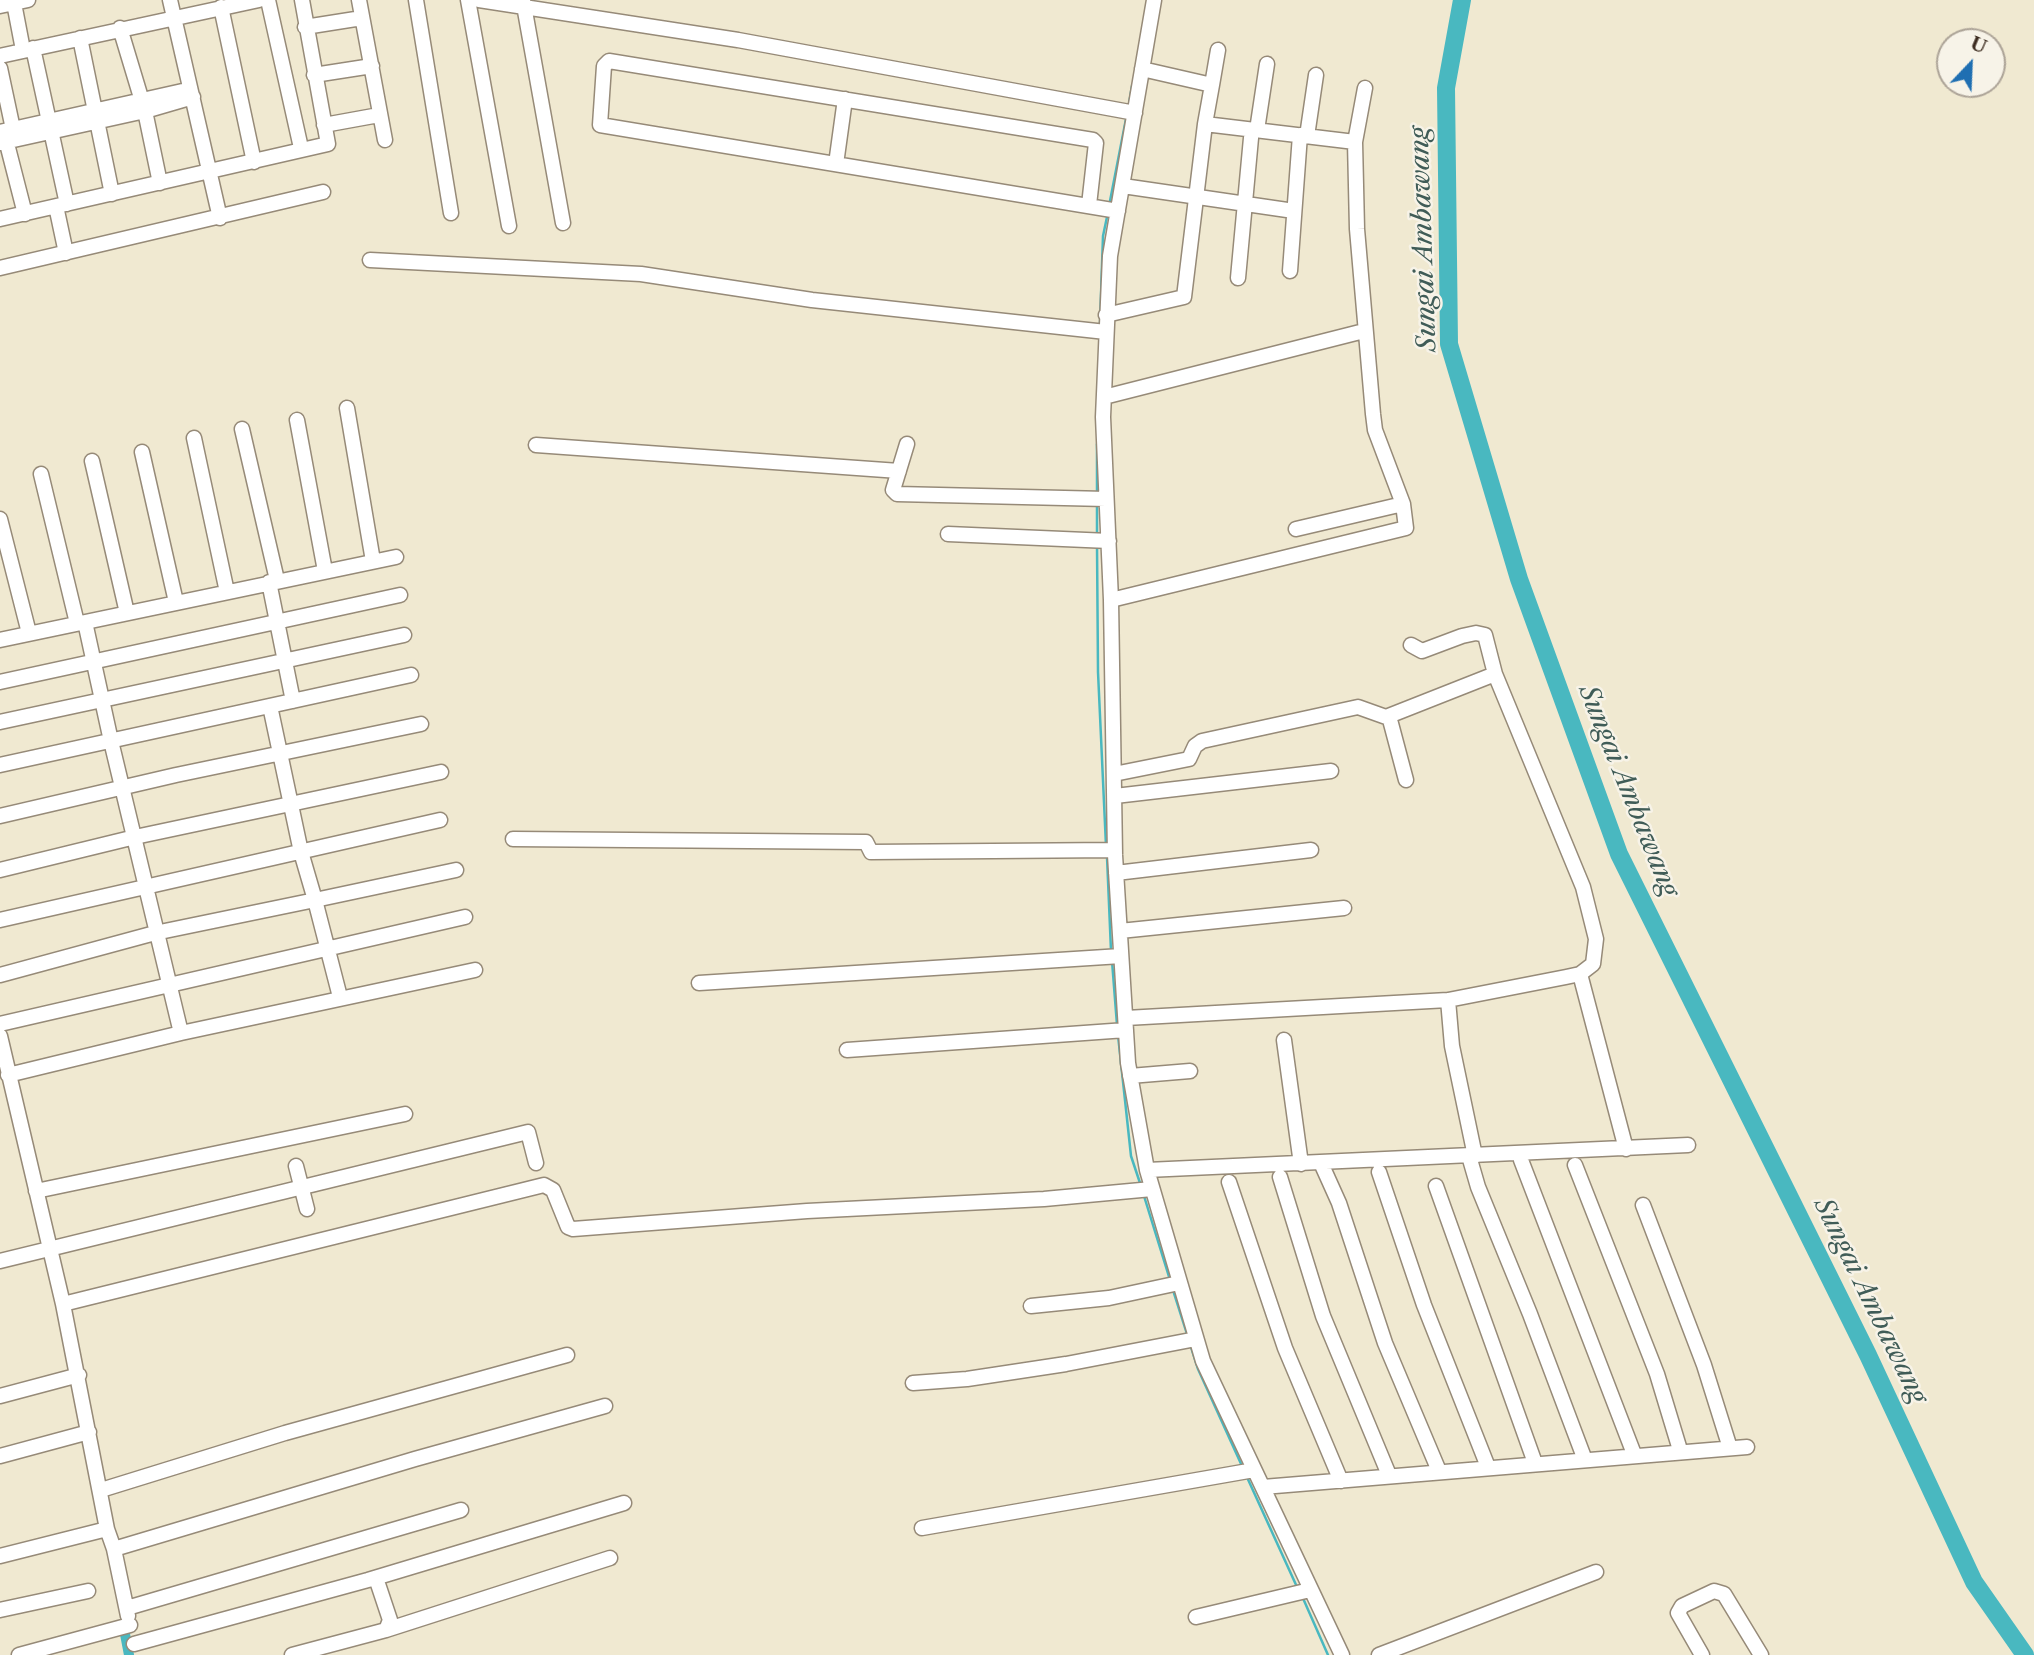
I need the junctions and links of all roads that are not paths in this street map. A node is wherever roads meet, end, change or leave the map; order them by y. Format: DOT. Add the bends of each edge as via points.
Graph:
graph roads {
  1 [pos="170,0"];
  2 [pos="259,0"];
  3 [pos="268,0"];
  4 [pos="302,0"];
  5 [pos="359,0"];
  6 [pos="416,0"];
  7 [pos="468,0"];
  8 [pos="479,0"];
  9 [pos="1154,0"];
  10 [pos="14,3"];
  11 [pos="524,3"];
  12 [pos="221,7"];
  13 [pos="362,18"];
  14 [pos="174,19"];
  15 [pos="305,27"];
  16 [pos="120,28"];
  17 [pos="80,37"];
  18 [pos="28,49"];
  19 [pos="1218,50"];
  20 [pos="0,55"];
  21 [pos="1267,64"];
  22 [pos="372,66"];
  23 [pos="0,68"];
  24 [pos="1142,69"];
  25 [pos="314,75"];
  26 [pos="1316,75"];
  27 [pos="1212,85"];
  28 [pos="1365,88"];
  29 [pos="192,93"];
  30 [pos="845,99"];
  31 [pos="143,105"];
  32 [pos="1135,113"];
  33 [pos="379,115"];
  34 [pos="95,116"];
  35 [pos="1205,124"];
  36 [pos="324,125"];
  37 [pos="49,126"];
  38 [pos="1254,134"];
  39 [pos="5,135"];
  40 [pos="1304,136"];
  41 [pos="385,140"];
  42 [pos="1356,147"];
  43 [pos="301,148"];
  44 [pos="254,162"];
  45 [pos="836,164"];
  46 [pos="210,171"];
  47 [pos="160,183"];
  48 [pos="1122,186"];
  49 [pos="323,192"];
  50 [pos="112,194"];
  51 [pos="1194,198"];
  52 [pos="1245,204"];
  53 [pos="62,205"];
  54 [pos="1089,205"];
  55 [pos="1118,211"];
  56 [pos="1294,211"];
  57 [pos="451,213"];
  58 [pos="25,214"];
  59 [pos="220,218"];
  60 [pos="0,219"];
  61 [pos="562,223"];
  62 [pos="509,226"];
  63 [pos="66,253"];
  64 [pos="370,260"];
  65 [pos="0,268"];
  66 [pos="1290,271"];
  67 [pos="1238,278"];
  68 [pos="1106,315"];
  69 [pos="1364,331"];
  70 [pos="1106,332"];
  71 [pos="1104,397"];
  72 [pos="347,408"];
  73 [pos="297,420"];
  74 [pos="243,429"];
  75 [pos="194,438"];
  76 [pos="907,444"];
  77 [pos="536,445"];
  78 [pos="142,452"];
  79 [pos="92,461"];
  80 [pos="900,471"];
  81 [pos="41,474"];
  82 [pos="1107,499"];
  83 [pos="1403,504"];
  84 [pos="0,520"];
  85 [pos="1296,529"];
  86 [pos="948,534"];
  87 [pos="1109,541"];
  88 [pos="396,557"];
  89 [pos="373,561"];
  90 [pos="325,571"];
  91 [pos="273,581"];
  92 [pos="226,592"];
  93 [pos="400,595"];
  94 [pos="1111,600"];
  95 [pos="176,602"];
  96 [pos="127,613"];
  97 [pos="277,621"];
  98 [pos="81,623"];
  99 [pos="29,633"];
  100 [pos="404,635"];
  101 [pos="0,640"];
  102 [pos="1411,645"];
  103 [pos="93,660"];
  104 [pos="284,661"];
  105 [pos="1495,674"];
  106 [pos="411,676"];
  107 [pos="0,682"];
  108 [pos="101,699"];
  109 [pos="293,701"];
  110 [pos="270,706"];
  111 [pos="1389,716"];
  112 [pos="0,722"];
  113 [pos="421,724"];
  114 [pos="110,741"];
  115 [pos="280,754"];
  116 [pos="0,765"];
  117 [pos="1331,771"];
  118 [pos="441,772"];
  119 [pos="1114,774"];
  120 [pos="1406,780"];
  121 [pos="122,788"];
  122 [pos="1115,796"];
  123 [pos="290,803"];
  124 [pos="0,816"];
  125 [pos="440,821"];
  126 [pos="135,837"];
  127 [pos="513,839"];
  128 [pos="1115,850"];
  129 [pos="1311,850"];
  130 [pos="301,852"];
  131 [pos="0,870"];
  132 [pos="456,870"];
  133 [pos="1116,873"];
  134 [pos="145,886"];
  135 [pos="315,900"];
  136 [pos="1344,908"];
  137 [pos="465,917"];
  138 [pos="0,920"];
  139 [pos="1120,931"];
  140 [pos="155,933"];
  141 [pos="329,949"];
  142 [pos="1121,957"];
  143 [pos="475,970"];
  144 [pos="1580,974"];
  145 [pos="0,975"];
  146 [pos="699,983"];
  147 [pos="169,986"];
  148 [pos="340,997"];
  149 [pos="1448,1000"];
  150 [pos="0,1024"];
  151 [pos="1126,1024"];
  152 [pos="181,1033"];
  153 [pos="0,1036"];
  154 [pos="1284,1040"];
  155 [pos="847,1050"];
  156 [pos="1191,1071"];
  157 [pos="8,1075"];
  158 [pos="1130,1076"];
  159 [pos="405,1114"];
  160 [pos="1688,1145"];
  161 [pos="1626,1149"];
  162 [pos="1472,1156"];
  163 [pos="1521,1160"];
  164 [pos="536,1163"];
  165 [pos="1321,1163"];
  166 [pos="1301,1164"];
  167 [pos="1575,1165"];
  168 [pos="296,1166"];
  169 [pos="1147,1170"];
  170 [pos="1379,1172"];
  171 [pos="1280,1177"];
  172 [pos="1229,1182"];
  173 [pos="1436,1186"];
  174 [pos="300,1188"];
  175 [pos="1152,1189"];
  176 [pos="36,1191"];
  177 [pos="1643,1205"];
  178 [pos="306,1209"];
  179 [pos="49,1249"];
  180 [pos="0,1261"];
  181 [pos="1180,1283"];
  182 [pos="63,1304"];
  183 [pos="1031,1306"];
  184 [pos="1196,1339"];
  185 [pos="567,1355"];
  186 [pos="79,1375"];
  187 [pos="913,1383"];
  188 [pos="0,1396"];
  189 [pos="605,1406"];
  190 [pos="89,1432"];
  191 [pos="1747,1447"];
  192 [pos="1730,1448"];
  193 [pos="1679,1450"];
  194 [pos="1634,1454"];
  195 [pos="0,1456"];
  196 [pos="1585,1460"];
  197 [pos="1535,1463"];
  198 [pos="1488,1467"];
  199 [pos="1254,1470"];
  200 [pos="1439,1471"];
  201 [pos="1389,1475"];
  202 [pos="1341,1481"];
  203 [pos="1263,1487"];
  204 [pos="101,1490"];
  205 [pos="624,1503"];
  206 [pos="461,1510"];
  207 [pos="922,1528"];
  208 [pos="107,1529"];
  209 [pos="114,1549"];
  210 [pos="0,1556"];
  211 [pos="610,1558"];
  212 [pos="1596,1572"];
  213 [pos="376,1578"];
  214 [pos="1310,1590"];
  215 [pos="88,1591"];
  216 [pos="127,1608"];
  217 [pos="0,1610"];
  218 [pos="1196,1617"];
  219 [pos="130,1625"];
  220 [pos="386,1630"];
  221 [pos="135,1649"];
  222 [pos="19,1655"];
  223 [pos="292,1655"];
  224 [pos="1342,1655"];
  225 [pos="1379,1655"];
  226 [pos="1702,1655"];
  227 [pos="1761,1655"];
  1 -- 14 [label="street"];
  2 -- 12 [label="street"];
  3 -- 43 [label="street"];
  4 -- 15 [label="street"];
  5 -- 13 [label="street"];
  6 -- 57 [label="street"];
  7 -- 62 [label="street"];
  8 -- 11 [label="street"];
  9 -- 24 [label="street"];
  10 -- 18 [label="street"];
  11 -- 32 [label="street"];
  11 -- 61 [label="street"];
  12 -- 14 [label="street"];
  12 -- 44 [label="street"];
  13 -- 15 [label="street"];
  13 -- 22 [label="street"];
  14 -- 16 [label="street"];
  14 -- 29 [label="street"];
  15 -- 25 [label="street"];
  16 -- 17 [label="street"];
  16 -- 31 [label="street"];
  17 -- 18 [label="street"];
  17 -- 34 [label="street"];
  18 -- 20 [label="street"];
  18 -- 37 [label="street"];
  19 -- 27 [label="street"];
  21 -- 38 [label="street"];
  22 -- 25 [label="street"];
  22 -- 33 [label="street"];
  23 -- 39 [label="street"];
  24 -- 27 [label="street"];
  24 -- 32 [label="street"];
  25 -- 36 [label="street"];
  26 -- 40 [label="street"];
  27 -- 35 [label="street"];
  28 -- 42 [label="street"];
  29 -- 31 [label="street"];
  29 -- 46 [label="street"];
  30 -- 45 [label="street"];
  30 -- 45 [label="street" via="609,61 604,66 600,125"];
  30 -- 54 [label="street" via="1093,140"];
  31 -- 34 [label="street"];
  31 -- 47 [label="street"];
  32 -- 48 [label="street"];
  33 -- 36 [label="street"];
  33 -- 41 [label="street"];
  34 -- 37 [label="street"];
  34 -- 50 [label="street"];
  35 -- 38 [label="street"];
  35 -- 51 [label="street"];
  36 -- 43 [label="street" via="328,144"];
  37 -- 39 [label="street"];
  37 -- 53 [label="street"];
  38 -- 40 [label="street"];
  38 -- 52 [label="street"];
  39 -- 58 [label="street"];
  40 -- 42 [label="street"];
  40 -- 56 [label="street"];
  42 -- 69 [label="street"];
  43 -- 44 [label="street"];
  44 -- 46 [label="street"];
  45 -- 54 [label="street"];
  46 -- 47 [label="street"];
  46 -- 59 [label="street"];
  47 -- 50 [label="street"];
  48 -- 51 [label="street"];
  48 -- 55 [label="street"];
  49 -- 59 [label="street"];
  50 -- 53 [label="street"];
  51 -- 52 [label="street"];
  51 -- 68 [label="street" via="1184,297"];
  52 -- 56 [label="street"];
  52 -- 67 [label="street"];
  53 -- 58 [label="street"];
  53 -- 63 [label="street"];
  54 -- 55 [label="street"];
  55 -- 68 [label="street"];
  56 -- 66 [label="street"];
  58 -- 60 [label="street"];
  59 -- 63 [label="street"];
  63 -- 65 [label="street"];
  64 -- 70 [label="street" via="641,274 812,300"];
  68 -- 70 [label="street"];
  69 -- 71 [label="street"];
  69 -- 83 [label="street" via="1375,430"];
  70 -- 71 [label="street"];
  71 -- 82 [label="street"];
  72 -- 89 [label="street"];
  73 -- 90 [label="street"];
  74 -- 91 [label="street"];
  75 -- 92 [label="street"];
  76 -- 80 [label="street"];
  77 -- 80 [label="street"];
  78 -- 95 [label="street"];
  79 -- 96 [label="street"];
  80 -- 82 [label="street" via="893,490 897,494"];
  81 -- 98 [label="street"];
  82 -- 87 [label="street"];
  83 -- 85 [label="street"];
  83 -- 94 [label="street" via="1406,528"];
  84 -- 99 [label="street"];
  86 -- 87 [label="street"];
  87 -- 94 [label="street"];
  88 -- 89 [label="street"];
  89 -- 90 [label="street"];
  90 -- 91 [label="street"];
  91 -- 92 [label="street"];
  91 -- 97 [label="street"];
  92 -- 95 [label="street"];
  93 -- 97 [label="street"];
  94 -- 119 [label="street"];
  95 -- 96 [label="street"];
  96 -- 98 [label="street"];
  97 -- 103 [label="street"];
  97 -- 104 [label="street"];
  98 -- 99 [label="street"];
  98 -- 103 [label="street"];
  99 -- 101 [label="street"];
  100 -- 104 [label="street"];
  102 -- 105 [label="street" via="1422,651 1480,633 1485,635"];
  103 -- 107 [label="street"];
  103 -- 108 [label="street"];
  104 -- 108 [label="street"];
  104 -- 109 [label="street"];
  105 -- 111 [label="street"];
  105 -- 144 [label="street" via="1583,887 1597,949 1593,964"];
  106 -- 109 [label="street"];
  108 -- 112 [label="street"];
  108 -- 114 [label="street"];
  109 -- 110 [label="street"];
  110 -- 114 [label="street"];
  110 -- 115 [label="street"];
  111 -- 119 [label="street" via="1379,717 1358,707 1202,741 1189,760"];
  111 -- 120 [label="street"];
  113 -- 115 [label="street"];
  114 -- 116 [label="street"];
  114 -- 121 [label="street"];
  115 -- 121 [label="street"];
  115 -- 123 [label="street"];
  117 -- 122 [label="street"];
  118 -- 123 [label="street"];
  119 -- 122 [label="street"];
  121 -- 124 [label="street"];
  121 -- 126 [label="street"];
  122 -- 128 [label="street"];
  123 -- 126 [label="street"];
  123 -- 130 [label="street"];
  125 -- 130 [label="street"];
  126 -- 131 [label="street"];
  126 -- 134 [label="street"];
  127 -- 128 [label="street" via="866,842 870,852"];
  128 -- 133 [label="street"];
  129 -- 133 [label="street"];
  130 -- 134 [label="street"];
  130 -- 135 [label="street"];
  132 -- 135 [label="street"];
  133 -- 139 [label="street"];
  134 -- 138 [label="street"];
  134 -- 140 [label="street"];
  135 -- 140 [label="street"];
  135 -- 141 [label="street"];
  136 -- 139 [label="street"];
  137 -- 141 [label="street"];
  139 -- 142 [label="street"];
  140 -- 145 [label="street"];
  140 -- 147 [label="street"];
  141 -- 147 [label="street"];
  141 -- 148 [label="street"];
  142 -- 146 [label="street"];
  142 -- 151 [label="street"];
  143 -- 148 [label="street"];
  144 -- 149 [label="street"];
  144 -- 161 [label="street"];
  147 -- 150 [label="street"];
  147 -- 152 [label="street"];
  148 -- 152 [label="street"];
  149 -- 151 [label="street"];
  149 -- 162 [label="street"];
  151 -- 155 [label="street"];
  151 -- 158 [label="street"];
  152 -- 157 [label="street"];
  153 -- 157 [label="street"];
  154 -- 166 [label="street"];
  156 -- 158 [label="street"];
  157 -- 176 [label="street"];
  158 -- 169 [label="street"];
  159 -- 176 [label="street"];
  160 -- 161 [label="street"];
  161 -- 162 [label="street"];
  162 -- 165 [label="street"];
  162 -- 196 [label="street" via="1478,1187"];
  163 -- 194 [label="street"];
  164 -- 174 [label="street" via="528,1132"];
  165 -- 166 [label="street"];
  165 -- 200 [label="street" via="1339,1203 1385,1343"];
  166 -- 169 [label="street"];
  167 -- 193 [label="street" via="1657,1374"];
  168 -- 174 [label="street"];
  169 -- 175 [label="street"];
  170 -- 198 [label="street" via="1424,1306"];
  171 -- 201 [label="street" via="1323,1316"];
  172 -- 202 [label="street" via="1285,1348"];
  173 -- 197 [label="street"];
  174 -- 178 [label="street"];
  174 -- 179 [label="street"];
  175 -- 181 [label="street"];
  175 -- 182 [label="street" via="573,1229 568,1227 553,1189 544,1185"];
  176 -- 179 [label="street"];
  177 -- 192 [label="street"];
  179 -- 180 [label="street"];
  179 -- 182 [label="street"];
  181 -- 183 [label="street" via="1109,1298"];
  181 -- 184 [label="street"];
  182 -- 186 [label="street"];
  184 -- 187 [label="street" via="1066,1364"];
  184 -- 199 [label="street"];
  185 -- 204 [label="street" via="285,1433"];
  186 -- 188 [label="street"];
  186 -- 190 [label="street"];
  189 -- 209 [label="street"];
  190 -- 195 [label="street"];
  190 -- 204 [label="street"];
  191 -- 192 [label="street"];
  192 -- 193 [label="street"];
  193 -- 194 [label="street"];
  194 -- 196 [label="street"];
  196 -- 197 [label="street"];
  197 -- 198 [label="street"];
  198 -- 200 [label="street"];
  199 -- 203 [label="street"];
  199 -- 207 [label="street"];
  200 -- 201 [label="street"];
  201 -- 202 [label="street"];
  202 -- 203 [label="street"];
  203 -- 214 [label="street"];
  204 -- 208 [label="street"];
  205 -- 213 [label="street"];
  206 -- 216 [label="street"];
  208 -- 209 [label="street"];
  208 -- 210 [label="street"];
  209 -- 216 [label="street"];
  211 -- 220 [label="street"];
  212 -- 225 [label="street"];
  213 -- 220 [label="street" via="390,1620"];
  213 -- 221 [label="street"];
  214 -- 218 [label="street"];
  214 -- 224 [label="street"];
  215 -- 217 [label="street"];
  216 -- 219 [label="street"];
  219 -- 221 [label="street"];
  219 -- 222 [label="street"];
  220 -- 223 [label="street"];
  226 -- 227 [label="street" via="1678,1614 1682,1606 1714,1591 1724,1594"];
}
